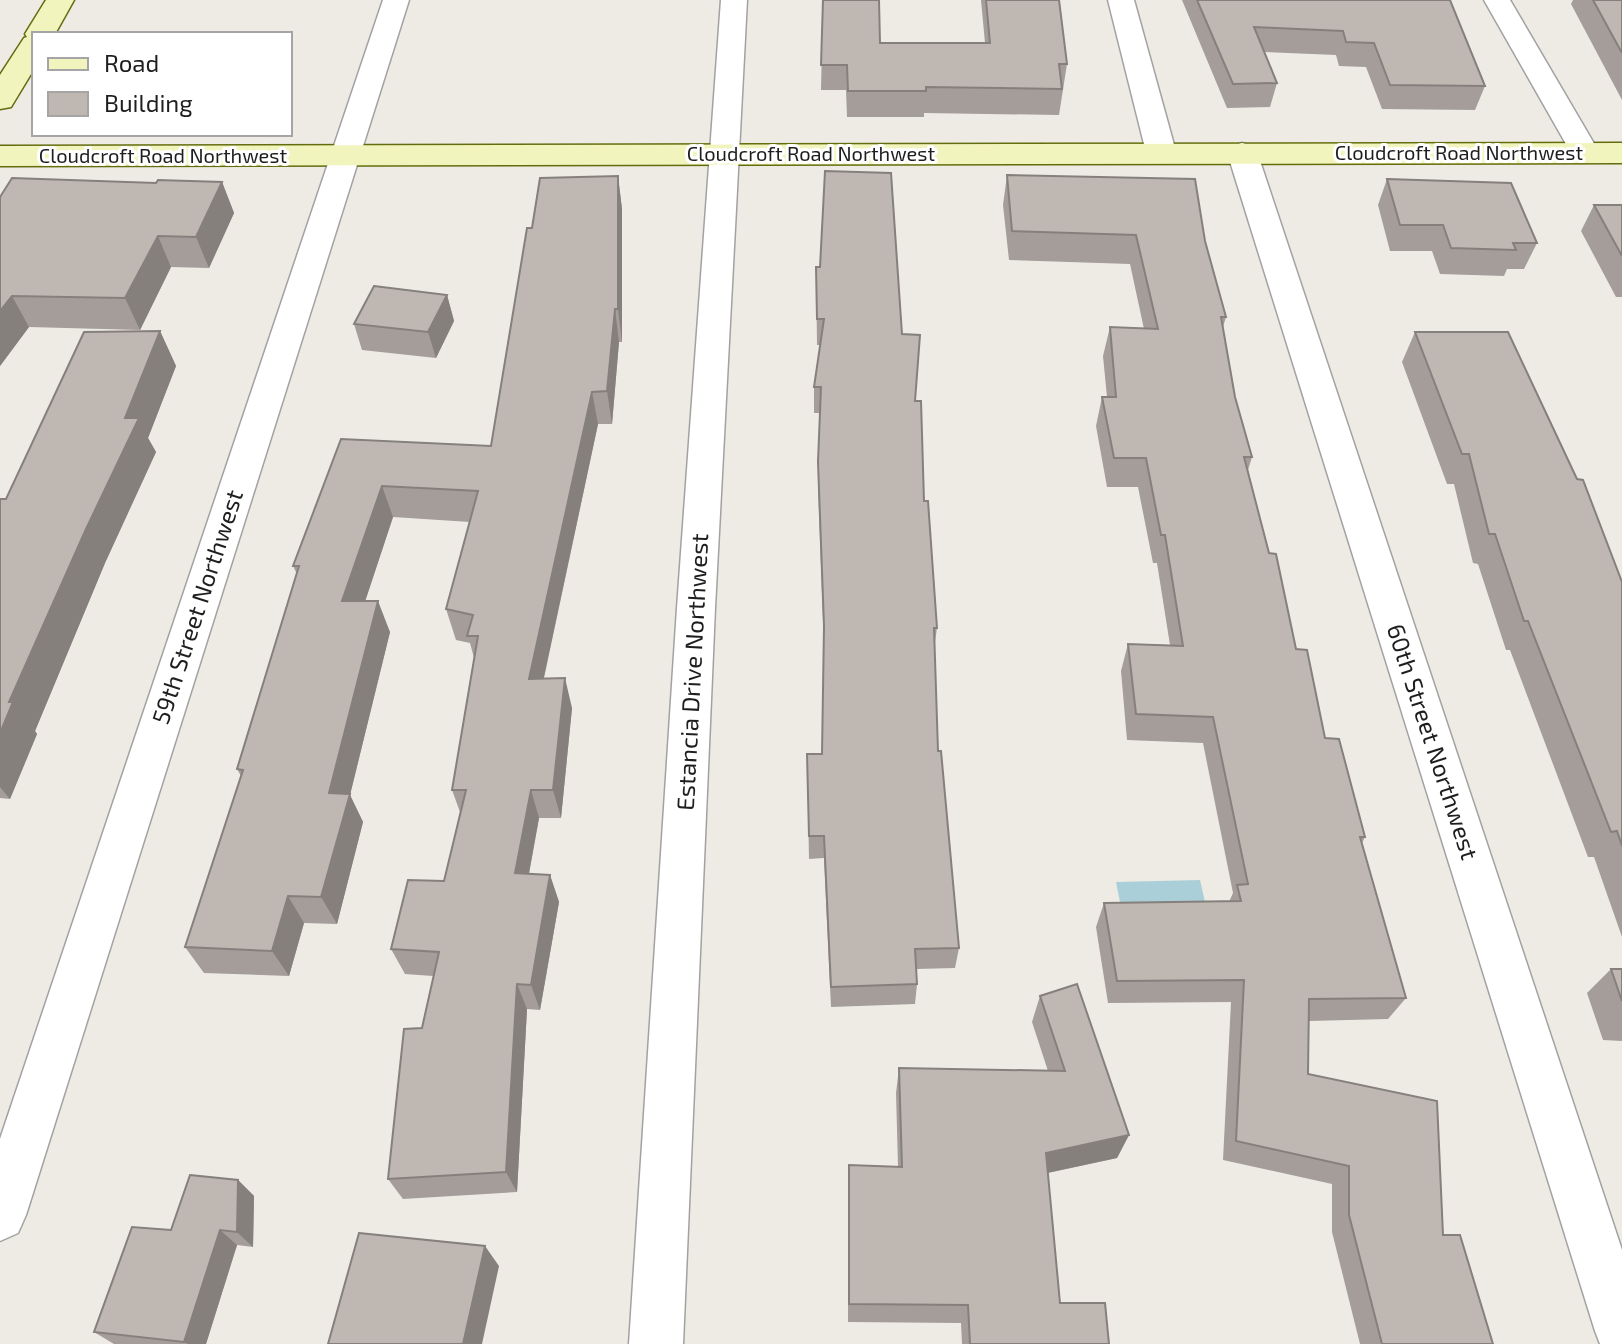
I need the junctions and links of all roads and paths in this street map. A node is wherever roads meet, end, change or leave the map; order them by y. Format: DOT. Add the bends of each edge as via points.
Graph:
graph roads {
  1 [pos="60,0"];
  2 [pos="396,0"];
  3 [pos="734,0"];
  4 [pos="1121,0"];
  5 [pos="1497,0"];
  6 [pos="41,32"];
  7 [pos="32,47"];
  8 [pos="0,100"];
  9 [pos="1161,152"];
  10 [pos="1242,152"];
  11 [pos="1584,152"];
  12 [pos="1622,153"];
  13 [pos="727,154"];
  14 [pos="0,156"];
  15 [pos="346,156"];
  16 [pos="0,1215"];
  17 [pos="1622,1331"];
  18 [pos="656,1344"];
  1 -- 6 [label="street"];
  2 -- 15 [label="street, 59th Street Northwest"];
  3 -- 13 [label="street, Estancia Drive Northwest"];
  4 -- 9 [label="street"];
  5 -- 11 [label="street"];
  7 -- 8 [label="street"];
  9 -- 10 [label="street, Cloudcroft Road Northwest"];
  9 -- 13 [label="street, Cloudcroft Road Northwest"];
  10 -- 11 [label="street, Cloudcroft Road Northwest"];
  10 -- 17 [label="street, 60th Street Northwest"];
  11 -- 12 [label="street, Cloudcroft Road Northwest"];
  13 -- 15 [label="street, Cloudcroft Road Northwest"];
  13 -- 18 [label="street, Estancia Drive Northwest" via="695,623"];
  14 -- 15 [label="street, Cloudcroft Road Northwest"];
  15 -- 16 [label="street, 59th Street Northwest"];
}
